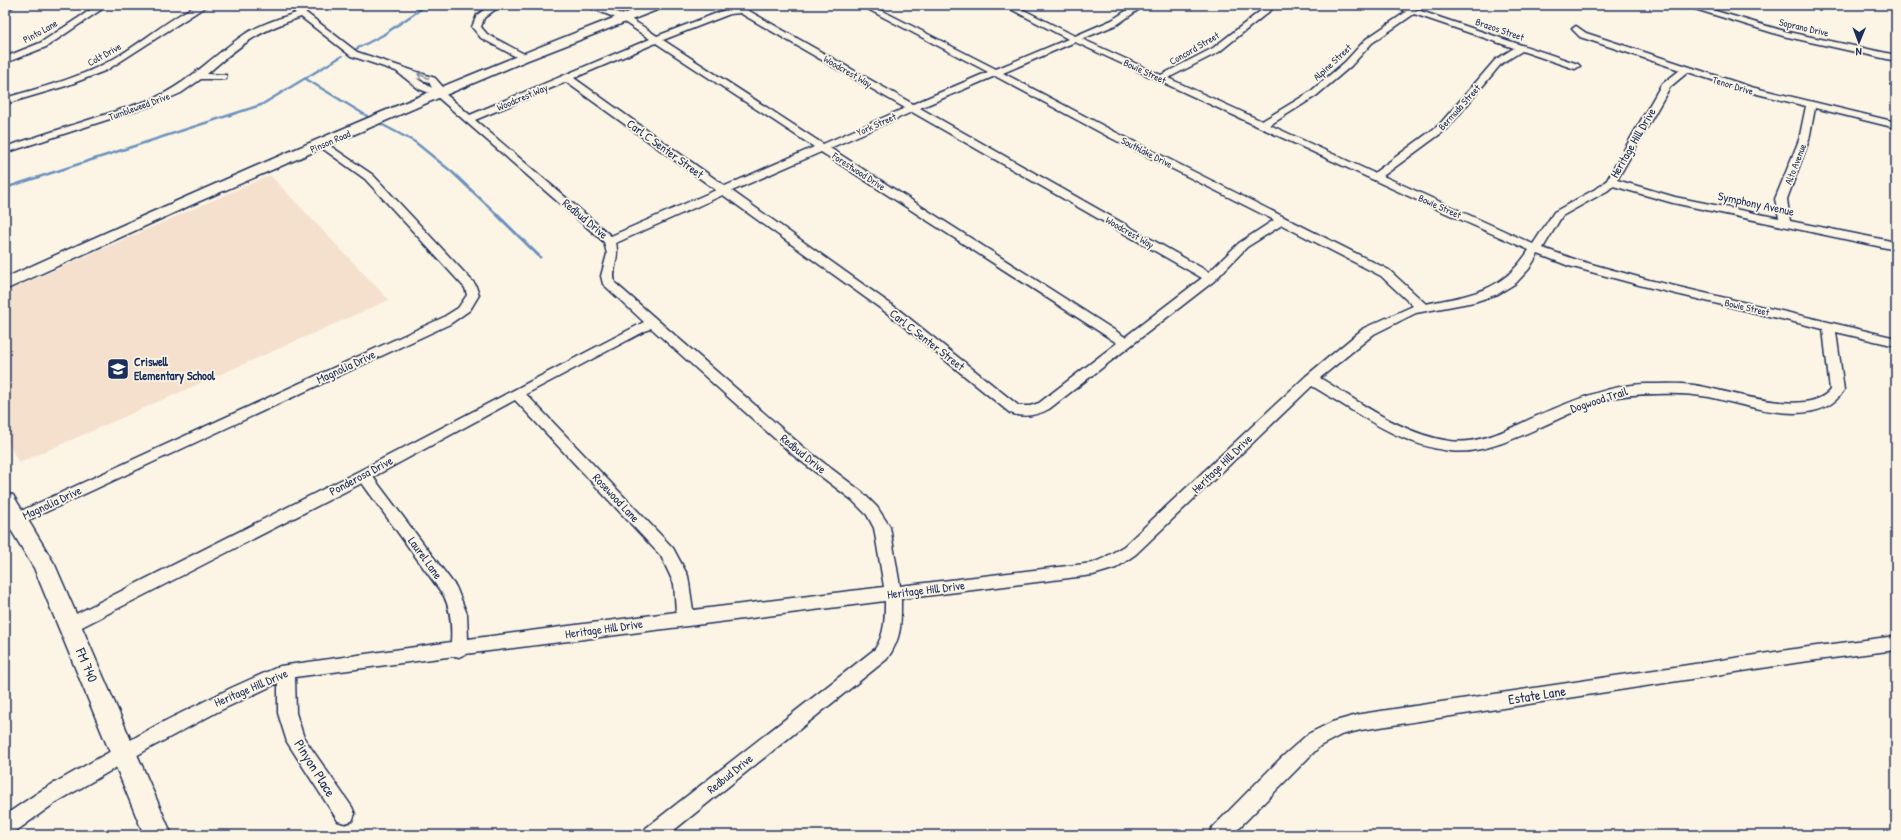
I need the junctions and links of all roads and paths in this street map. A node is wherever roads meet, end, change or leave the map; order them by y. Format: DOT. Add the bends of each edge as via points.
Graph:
graph roads {
  1 [pos="12,5"];
  2 [pos="104,5"];
  3 [pos="204,5"];
  4 [pos="291,5"];
  5 [pos="497,5"];
  6 [pos="588,5"];
  7 [pos="658,5"];
  8 [pos="864,5"];
  9 [pos="1007,5"];
  10 [pos="1141,5"];
  11 [pos="1273,5"];
  12 [pos="1395,5"];
  13 [pos="1686,5"];
  14 [pos="5,9"];
  15 [pos="1413,11"];
  16 [pos="302,14"];
  17 [pos="624,18"];
  18 [pos="1576,29"];
  19 [pos="1075,39"];
  20 [pos="656,40"];
  21 [pos="1520,48"];
  22 [pos="523,57"];
  23 [pos="1896,58"];
  24 [pos="5,60"];
  25 [pos="1575,66"];
  26 [pos="1685,70"];
  27 [pos="996,73"];
  28 [pos="198,76"];
  29 [pos="223,77"];
  30 [pos="567,78"];
  31 [pos="1162,78"];
  32 [pos="438,93"];
  33 [pos="5,102"];
  34 [pos="1811,105"];
  35 [pos="912,108"];
  36 [pos="469,119"];
  37 [pos="1262,125"];
  38 [pos="1896,125"];
  39 [pos="323,144"];
  40 [pos="824,148"];
  41 [pos="5,150"];
  42 [pos="1375,177"];
  43 [pos="1612,182"];
  44 [pos="723,191"];
  45 [pos="1282,220"];
  46 [pos="1785,223"];
  47 [pos="610,241"];
  48 [pos="1896,246"];
  49 [pos="1537,250"];
  50 [pos="1210,278"];
  51 [pos="5,285"];
  52 [pos="1423,308"];
  53 [pos="651,323"];
  54 [pos="1829,326"];
  55 [pos="1896,342"];
  56 [pos="1126,343"];
  57 [pos="1311,379"];
  58 [pos="517,392"];
  59 [pos="364,475"];
  60 [pos="10,510"];
  61 [pos="893,595"];
  62 [pos="685,618"];
  63 [pos="70,625"];
  64 [pos="1896,643"];
  65 [pos="458,650"];
  66 [pos="286,671"];
  67 [pos="124,753"];
  68 [pos="345,814"];
  69 [pos="5,827"];
  70 [pos="158,835"];
  71 [pos="653,835"];
  72 [pos="1219,835"];
  1 -- 14 [label="street"];
  2 -- 24 [label="street, Pinto Lane" via="43,45"];
  3 -- 33 [label="street, Colt Drive" via="186,13 98,71 78,80"];
  4 -- 16 [label="street, Redbud Drive"];
  5 -- 22 [label="street" via="480,17 476,28 484,36"];
  6 -- 17 [label="street, Forestwood Drive"];
  7 -- 17 [label="main road, Pinson Road"];
  8 -- 27 [label="street, Southlake Drive"];
  9 -- 19 [label="street, Bowie Street"];
  10 -- 19 [label="street, York Street" via="1116,22"];
  11 -- 31 [label="street, Concord Street" via="1216,50"];
  12 -- 15 [label="street, Brazos Street"];
  13 -- 23 [label="street, Soprano Drive" via="1786,34"];
  15 -- 21 [label="street, Brazos Street"];
  15 -- 37 [label="street, Alpine Street" via="1370,41 1313,94"];
  16 -- 28 [label="street, Tumbleweed Drive" via="258,30"];
  16 -- 32 [label="street, Redbud Drive" via="354,54 400,70 422,88"];
  17 -- 20 [label="street, Forestwood Drive"];
  17 -- 22 [label="main road, Pinson Road"];
  18 -- 26 [label="street, Tenor Drive" via="1583,36"];
  19 -- 27 [label="street, York Street"];
  19 -- 31 [label="street, Bowie Street"];
  20 -- 30 [label="street, Woodcrest Way"];
  20 -- 35 [label="street, Woodcrest Way" via="728,12 741,10"];
  20 -- 40 [label="street, Forestwood Drive"];
  21 -- 25 [label="street, Brazos Street"];
  21 -- 42 [label="street, Bermuda Street" via="1498,62 1443,127"];
  22 -- 32 [label="main road, Pinson Road"];
  26 -- 34 [label="street, Tenor Drive"];
  26 -- 43 [label="street, Heritage Hill Drive" via="1666,85"];
  27 -- 35 [label="street, York Street"];
  27 -- 45 [label="street, Southlake Drive"];
  28 -- 29 [label="street"];
  28 -- 41 [label="street, Tumbleweed Drive" via="173,94 153,102"];
  30 -- 36 [label="street, Woodcrest Way"];
  30 -- 44 [label="street, Carl C Senter Street"];
  31 -- 37 [label="street, Bowie Street"];
  32 -- 36 [label="street, Redbud Drive"];
  32 -- 39 [label="main road, Pinson Road"];
  34 -- 38 [label="street, Tenor Drive"];
  34 -- 46 [label="street, Alto Avenue" via="1804,140 1781,199"];
  35 -- 40 [label="street, York Street"];
  35 -- 50 [label="street, Woodcrest Way"];
  36 -- 47 [label="street, Redbud Drive"];
  37 -- 42 [label="street, Bowie Street"];
  39 -- 51 [label="main road, Pinson Road" via="194,198"];
  39 -- 60 [label="street, Magnolia Drive" via="370,177 471,286 473,295 469,305 446,321"];
  40 -- 44 [label="street, York Street"];
  40 -- 56 [label="street, Forestwood Drive"];
  42 -- 49 [label="street, Bowie Street"];
  43 -- 46 [label="street, Symphony Avenue" via="1666,198"];
  43 -- 49 [label="street, Heritage Hill Drive" via="1558,214"];
  44 -- 47 [label="street, York Street"];
  44 -- 56 [label="street, Carl C Senter Street" via="895,313 1016,410 1034,411 1044,406"];
  45 -- 50 [label="street, Carl C Senter Street" via="1242,245"];
  45 -- 52 [label="street, Southlake Drive" via="1385,274"];
  46 -- 48 [label="street, Symphony Avenue"];
  47 -- 53 [label="street, Redbud Drive" via="613,254 608,276 609,284"];
  49 -- 52 [label="street, Heritage Hill Drive" via="1512,280 1494,291 1474,298"];
  49 -- 54 [label="street, Bowie Street" via="1573,263 1647,283"];
  50 -- 56 [label="street, Carl C Senter Street"];
  52 -- 57 [label="street, Heritage Hill Drive" via="1413,310 1369,331"];
  53 -- 58 [label="street, Ponderosa Drive"];
  53 -- 61 [label="street, Redbud Drive" via="872,511 882,527"];
  54 -- 55 [label="street, Bowie Street"];
  54 -- 57 [label="street, Dogwood Trail" via="1837,390 1832,398 1820,405 1787,408 1691,390 1617,391 1473,447 1450,446 1426,440 1390,425"];
  57 -- 61 [label="street, Heritage Hill Drive" via="1160,523 1130,550 1110,563 1093,570"];
  58 -- 59 [label="street, Ponderosa Drive"];
  58 -- 62 [label="street, Rosewood Lane" via="667,552 684,588"];
  59 -- 63 [label="street, Ponderosa Drive"];
  59 -- 65 [label="street, Laurel Lane" via="450,592 459,609 461,626"];
  60 -- 63 [label="main road, FM 740 / FM 740" via="44,566"];
  61 -- 62 [label="street, Heritage Hill Drive"];
  61 -- 71 [label="street, Redbud Drive" via="890,641 881,654"];
  62 -- 65 [label="street, Heritage Hill Drive"];
  63 -- 67 [label="main road, FM 740 / FM 740"];
  64 -- 72 [label="street, Estate Lane" via="1801,655 1356,723 1338,728 1314,740"];
  65 -- 66 [label="street, Heritage Hill Drive"];
  66 -- 67 [label="street, Heritage Hill Drive" via="229,695"];
  66 -- 68 [label="street, Pinyon Place" via="287,713 296,742"];
  67 -- 69 [label="street, Heritage Hill Drive" via="48,797"];
  67 -- 70 [label="main road, FM 740 / FM 740"];
}
